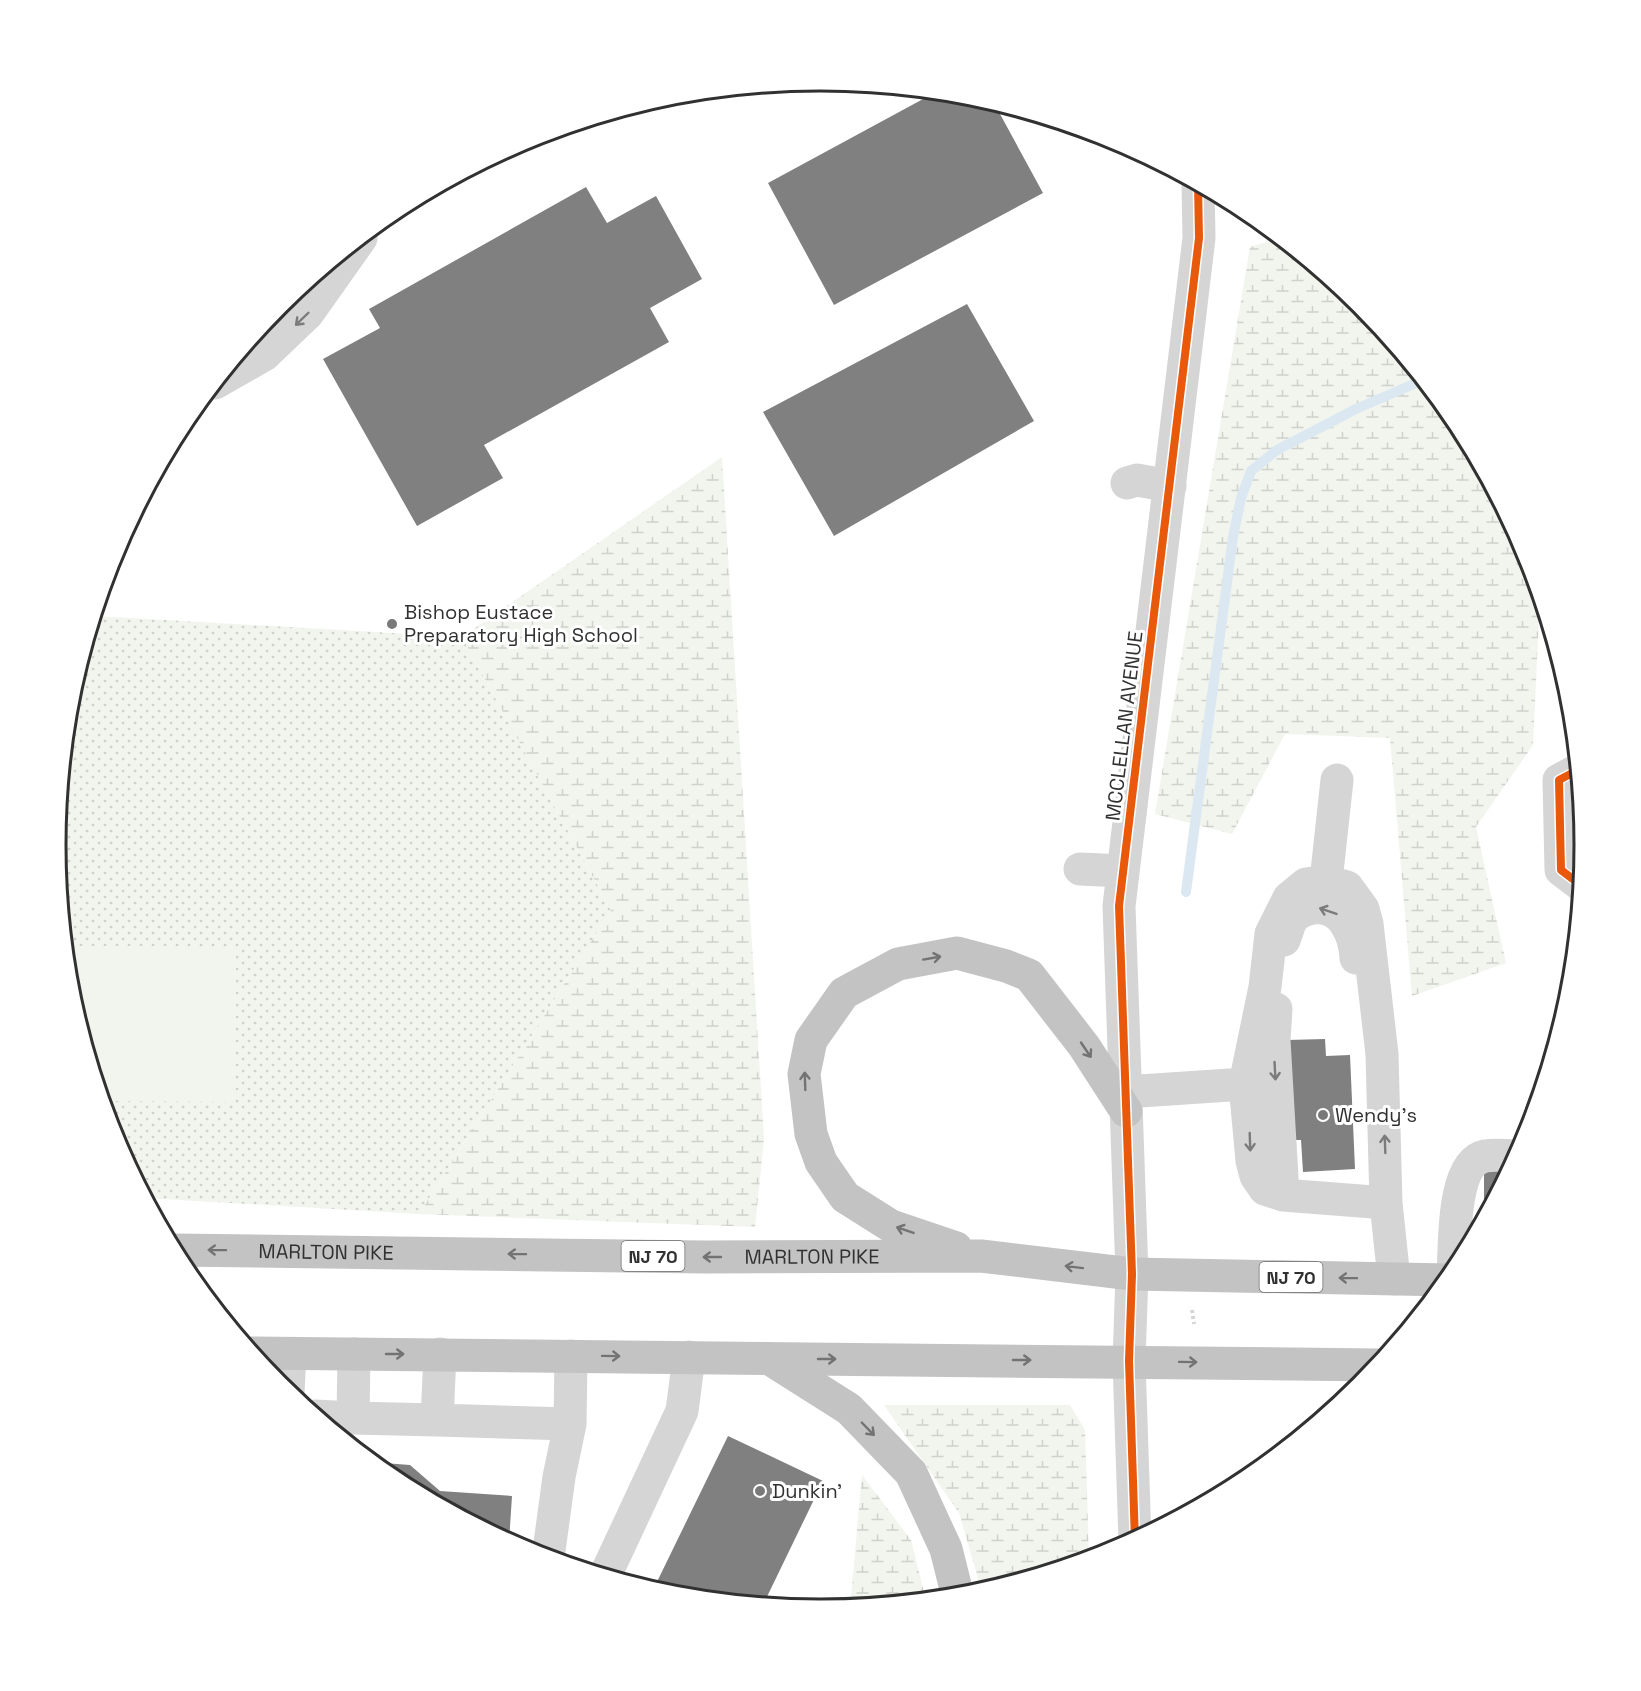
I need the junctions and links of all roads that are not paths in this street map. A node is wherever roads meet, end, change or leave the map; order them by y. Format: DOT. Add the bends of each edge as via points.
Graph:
graph roads {
  1 [pos="1198,192"];
  2 [pos="346,259"];
  3 [pos="233,373"];
  4 [pos="1127,483"];
  5 [pos="1170,486"];
  6 [pos="1569,775"];
  7 [pos="1336,780"];
  8 [pos="1080,869"];
  9 [pos="1123,871"];
  10 [pos="1574,880"];
  11 [pos="1326,881"];
  12 [pos="1245,1084"];
  13 [pos="1384,1100"];
  14 [pos="1125,1102"];
  15 [pos="1508,1156"];
  16 [pos="1282,1195"];
  17 [pos="1386,1203"];
  18 [pos="184,1250"];
  19 [pos="1454,1255"];
  20 [pos="981,1256"];
  21 [pos="1132,1274"];
  22 [pos="1394,1279"];
  23 [pos="1437,1280"];
  24 [pos="262,1353"];
  25 [pos="290,1353"];
  26 [pos="354,1354"];
  27 [pos="440,1354"];
  28 [pos="571,1356"];
  29 [pos="689,1357"];
  30 [pos="770,1359"];
  31 [pos="1130,1360"];
  32 [pos="1367,1365"];
  33 [pos="289,1381"];
  34 [pos="327,1417"];
  35 [pos="353,1418"];
  36 [pos="437,1420"];
  37 [pos="570,1424"];
  38 [pos="1135,1531"];
  39 [pos="549,1549"];
  40 [pos="608,1569"];
  41 [pos="956,1588"];
  1 -- 5 [label="street, MCCLELLAN AVENUE" via="1199,238"];
  2 -- 3 [label="street, one-way" via="308,313 264,355"];
  4 -- 5 [label="street" via="1137,480"];
  5 -- 9 [label="street, MCCLELLAN AVENUE"];
  6 -- 10 [label="street" via="1561,870"];
  7 -- 11 [label="street"];
  8 -- 9 [label="street"];
  9 -- 14 [label="street, MCCLELLAN AVENUE" via="1119,906"];
  11 -- 12 [label="street" via="1296,890 1275,925"];
  11 -- 13 [label="street" via="1347,887 1364,909"];
  12 -- 14 [label="street"];
  12 -- 16 [label="street, one-way" via="1256,1176 1265,1189"];
  13 -- 16 [label="street, one-way" via="1366,1059 1351,934 1336,912 1321,907 1305,909 1292,919 1282,945 1274,1040"];
  17 -- 13 [label="street, one-way"];
  20 -- 14 [label="highway, one-way" via="891,1226 845,1197 821,1162 811,1134 804,1074 812,1040 843,993 898,964 957,953 1006,966 1029,975"];
  14 -- 21 [label="street, MCCLELLAN AVENUE"];
  15 -- 19 [label="street" via="1483,1156 1466,1170 1459,1190"];
  16 -- 17 [label="street"];
  17 -- 22 [label="street"];
  20 -- 18 [label="highway, MARLTON PIKE / NJ 70, one-way" via="705,1257"];
  21 -- 20 [label="highway, MARLTON PIKE / NJ 70, one-way"];
  22 -- 21 [label="highway, MARLTON PIKE / NJ 70, one-way"];
  21 -- 31 [label="street, MCCLELLAN AVENUE"];
  22 -- 23 [label="highway, MARLTON PIKE / NJ 70"];
  24 -- 25 [label="highway"];
  25 -- 26 [label="highway"];
  25 -- 33 [label="street"];
  26 -- 27 [label="highway, one-way"];
  26 -- 35 [label="street"];
  27 -- 28 [label="highway"];
  27 -- 36 [label="street"];
  28 -- 29 [label="highway, one-way"];
  28 -- 37 [label="street"];
  29 -- 30 [label="highway"];
  29 -- 40 [label="street" via="682,1411"];
  30 -- 31 [label="highway, one-way"];
  30 -- 41 [label="highway, one-way" via="849,1408 911,1473 946,1549"];
  31 -- 32 [label="highway, one-way"];
  31 -- 38 [label="street, MCCLELLAN AVENUE"];
  34 -- 35 [label="street"];
  35 -- 36 [label="street"];
  36 -- 37 [label="street"];
  37 -- 39 [label="street"];
}
